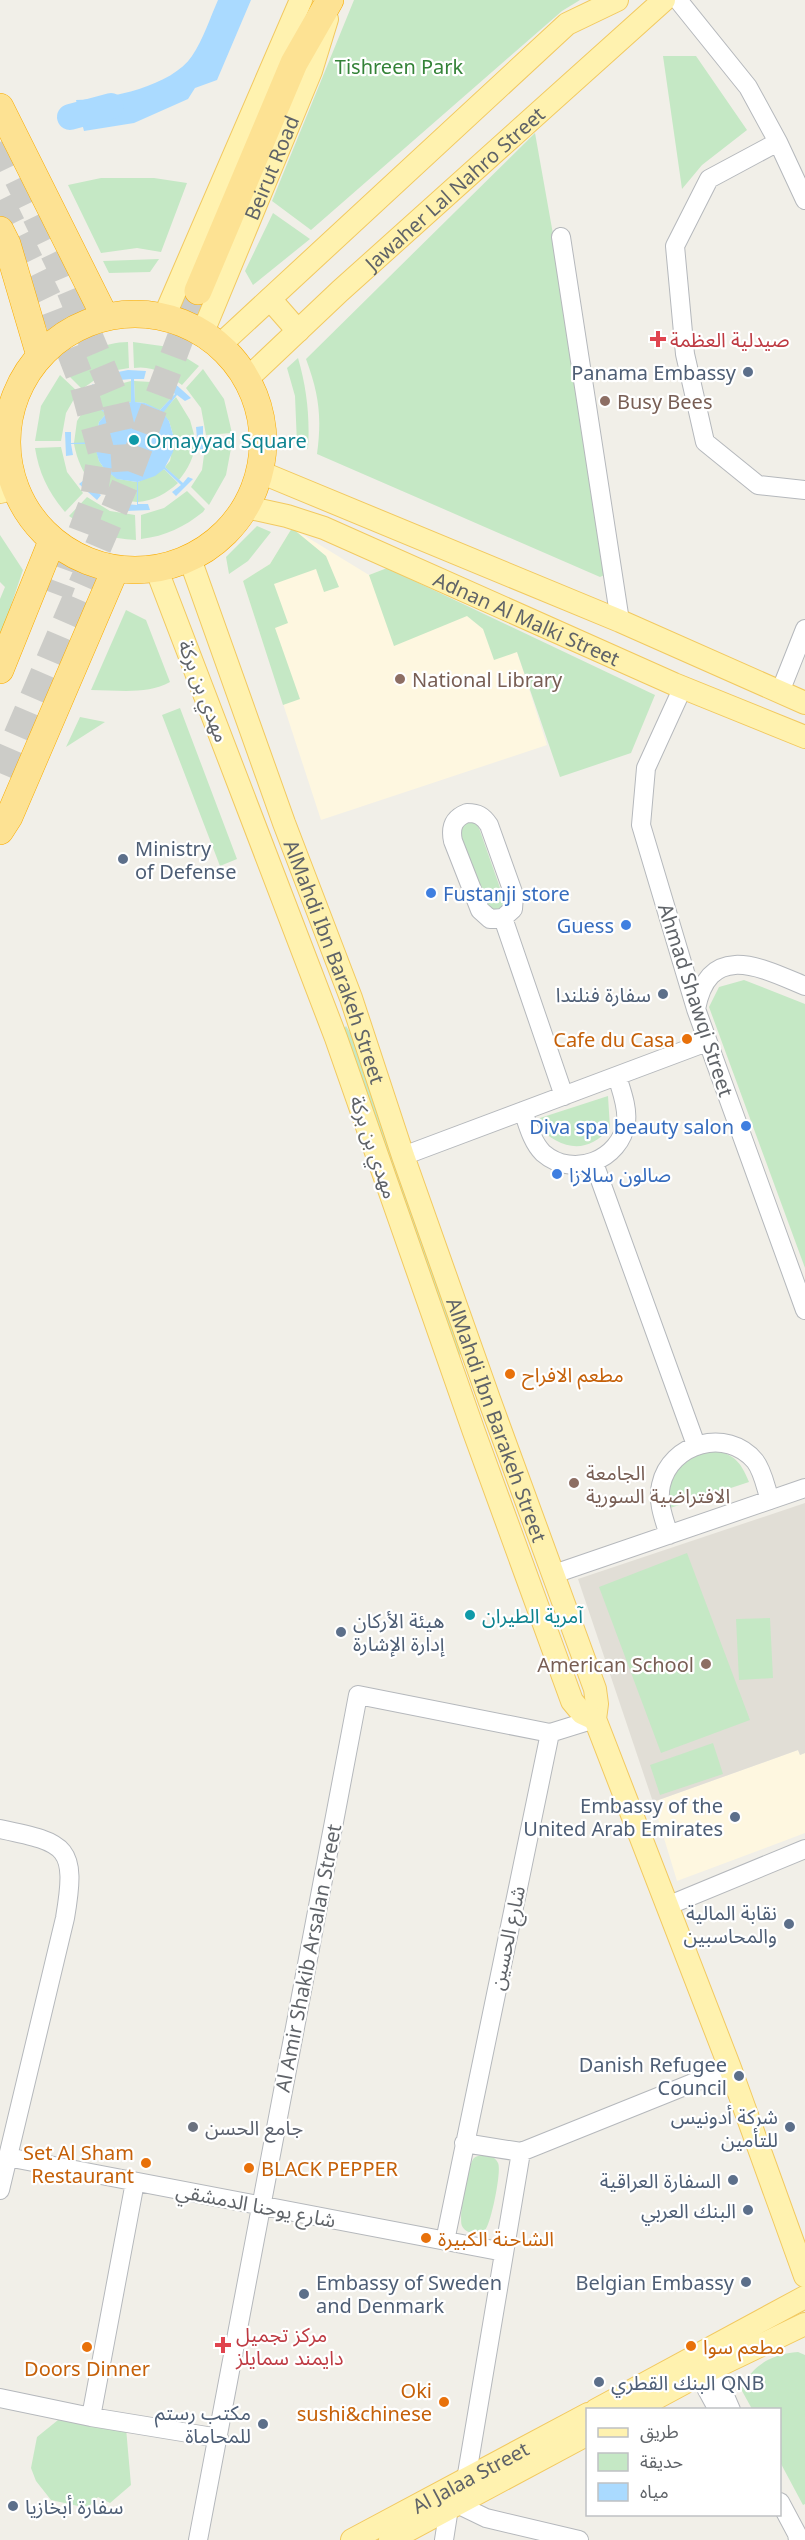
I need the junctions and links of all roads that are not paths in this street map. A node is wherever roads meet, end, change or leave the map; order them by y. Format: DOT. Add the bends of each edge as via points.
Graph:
graph roads {
  1 [pos="301,0"];
  2 [pos="332,0"];
  3 [pos="617,0"];
  4 [pos="664,0"];
  5 [pos="678,0"];
  6 [pos="0,107"];
  7 [pos="778,142"];
  8 [pos="805,200"];
  9 [pos="0,230"];
  10 [pos="561,237"];
  11 [pos="198,291"];
  12 [pos="270,298"];
  13 [pos="164,316"];
  14 [pos="105,317"];
  15 [pos="298,331"];
  16 [pos="211,339"];
  17 [pos="40,356"];
  18 [pos="247,379"];
  19 [pos="3,449"];
  20 [pos="260,472"];
  21 [pos="7,490"];
  22 [pos="805,490"];
  23 [pos="246,507"];
  24 [pos="52,541"];
  25 [pos="190,559"];
  26 [pos="156,568"];
  27 [pos="115,570"];
  28 [pos="210,616"];
  29 [pos="620,621"];
  30 [pos="180,629"];
  31 [pos="805,629"];
  32 [pos="697,656"];
  33 [pos="0,670"];
  34 [pos="682,687"];
  35 [pos="780,692"];
  36 [pos="805,703"];
  37 [pos="805,737"];
  38 [pos="0,831"];
  39 [pos="503,918"];
  40 [pos="805,986"];
  41 [pos="696,1009"];
  42 [pos="707,1042"];
  43 [pos="617,1076"];
  44 [pos="564,1095"];
  45 [pos="523,1111"];
  46 [pos="403,1156"];
  47 [pos="594,1163"];
  48 [pos="805,1310"];
  49 [pos="489,1399"];
  50 [pos="465,1405"];
  51 [pos="498,1426"];
  52 [pos="474,1432"];
  53 [pos="696,1444"];
  54 [pos="805,1488"];
  55 [pos="770,1500"];
  56 [pos="669,1535"];
  57 [pos="554,1574"];
  58 [pos="595,1719"];
  59 [pos="550,1733"];
  60 [pos="0,1829"];
  61 [pos="805,1849"];
  62 [pos="668,1906"];
  63 [pos="730,2067"];
  64 [pos="464,2143"];
  65 [pos="521,2152"];
  66 [pos="7,2157"];
  67 [pos="135,2182"];
  68 [pos="0,2190"];
  69 [pos="261,2205"];
  70 [pos="445,2241"];
  71 [pos="504,2252"];
  72 [pos="805,2276"];
  73 [pos="805,2297"];
  74 [pos="805,2324"];
  75 [pos="706,2372"];
  76 [pos="0,2398"];
  77 [pos="598,2408"];
  78 [pos="636,2408"];
  79 [pos="718,2408"];
  80 [pos="730,2408"];
  81 [pos="586,2415"];
  82 [pos="91,2417"];
  83 [pos="586,2435"];
  84 [pos="219,2438"];
  85 [pos="466,2480"];
  86 [pos="781,2504"];
  87 [pos="453,2506"];
  88 [pos="776,2516"];
  89 [pos="540,2535"];
  90 [pos="794,2536"];
  91 [pos="198,2540"];
  92 [pos="352,2540"];
  93 [pos="390,2540"];
  94 [pos="444,2540"];
  95 [pos="579,2540"];
  1 -- 13 [label="main road, Beirut Road"];
  2 -- 11 [label="highway" via="294,63"];
  2 -- 16 [label="main road, Beirut Road" via="311,71"];
  3 -- 12 [label="main road" via="567,24"];
  4 -- 15 [label="main road, Jawaher Lal Nahro Street"];
  5 -- 7 [label="street" via="748,87"];
  6 -- 14 [label="highway"];
  7 -- 8 [label="street"];
  7 -- 22 [label="street" via="708,179 675,246 684,354 705,442 758,485"];
  9 -- 17 [label="highway"];
  10 -- 29 [label="street"];
  12 -- 15 [label="main road"];
  12 -- 16 [label="main road"];
  13 -- 14 [label="highway"];
  13 -- 16 [label="highway"];
  14 -- 17 [label="highway" via="70,331"];
  15 -- 18 [label="main road, Jawaher Lal Nahro Street"];
  16 -- 18 [label="highway"];
  17 -- 19 [label="highway" via="14,399"];
  18 -- 20 [label="highway" via="263,424"];
  19 -- 21 [label="highway"];
  20 -- 23 [label="highway"];
  20 -- 29 [label="main road, Adnan Al Malki Street"];
  21 -- 24 [label="highway"];
  23 -- 25 [label="highway" via="222,537"];
  23 -- 34 [label="main road, Adnan Al Malki Street" via="324,528"];
  24 -- 27 [label="highway" via="82,560"];
  24 -- 33 [label="highway"];
  25 -- 26 [label="highway"];
  25 -- 28 [label="main road, AlMahdi Ibn Barakeh Street"];
  26 -- 27 [label="highway"];
  26 -- 30 [label="main road, مهدي بن بركة"];
  27 -- 38 [label="highway"];
  28 -- 30 [label="main road"];
  28 -- 46 [label="main road, AlMahdi Ibn Barakeh Street" via="351,998"];
  29 -- 32 [label="main road, Adnan Al Malki Street"];
  30 -- 50 [label="main road, مهدي بن بركة" via="336,1038"];
  31 -- 35 [label="street"];
  32 -- 34 [label="main road" via="682,655 674,665 672,671"];
  32 -- 35 [label="main road, Adnan Al Malki Street"];
  34 -- 37 [label="main road, Adnan Al Malki Street"];
  34 -- 41 [label="street, Ahmad Shawqi Street" via="646,768 642,825"];
  35 -- 36 [label="main road, Adnan Al Malki Street"];
  39 -- 39 [label="street" via="513,909 514,895 489,825 476,813 459,816 453,823 453,841 480,910 490,919"];
  39 -- 44 [label="street"];
  40 -- 41 [label="street" via="754,965 731,965 703,986"];
  41 -- 42 [label="street, Ahmad Shawqi Street"];
  42 -- 43 [label="street"];
  42 -- 48 [label="street, Ahmad Shawqi Street"];
  43 -- 44 [label="street"];
  43 -- 47 [label="street" via="626,1121 610,1152"];
  44 -- 45 [label="street"];
  45 -- 46 [label="street"];
  45 -- 47 [label="street" via="534,1142 544,1153 558,1162 578,1166"];
  46 -- 49 [label="main road, AlMahdi Ibn Barakeh Street"];
  47 -- 53 [label="street"];
  49 -- 50 [label="main road" via="476,1399"];
  49 -- 51 [label="main road, AlMahdi Ibn Barakeh Street"];
  50 -- 52 [label="main road, مهدي بن بركة"];
  51 -- 52 [label="main road" via="487,1432"];
  51 -- 57 [label="main road, AlMahdi Ibn Barakeh Street"];
  52 -- 58 [label="main road, مهدي بن بركة" via="572,1701 582,1713"];
  53 -- 55 [label="street" via="732,1444 743,1450 756,1462"];
  53 -- 56 [label="street" via="680,1454 666,1471 661,1486 660,1504"];
  54 -- 55 [label="street"];
  55 -- 56 [label="street"];
  56 -- 57 [label="street"];
  57 -- 58 [label="main road, AlMahdi Ibn Barakeh Street" via="595,1689"];
  58 -- 59 [label="street"];
  58 -- 62 [label="main road, AlMahdi Ibn Barakeh Street"];
  59 -- 64 [label="street, شارع الحسين"];
  59 -- 69 [label="street, Al Amir Shakib Arsalan Street" via="358,1695"];
  60 -- 66 [label="street" via="58,1846 68,1863 70,1886"];
  61 -- 62 [label="street"];
  62 -- 63 [label="main road, AlMahdi Ibn Barakeh Street"];
  63 -- 65 [label="street"];
  63 -- 72 [label="main road, AlMahdi Ibn Barakeh Street"];
  64 -- 65 [label="street"];
  64 -- 70 [label="street, شارع الحسين"];
  65 -- 71 [label="street"];
  66 -- 67 [label="street, شارع يوحنا الدمشقي"];
  66 -- 68 [label="street"];
  67 -- 69 [label="street, شارع يوحنا الدمشقي"];
  67 -- 82 [label="street"];
  69 -- 70 [label="street, شارع يوحنا الدمشقي"];
  69 -- 84 [label="street, Al Amir Shakib Arsalan Street"];
  70 -- 71 [label="street, شارع يوحنا الدمشقي"];
  71 -- 85 [label="street"];
  73 -- 77 [label="main road"];
  74 -- 75 [label="main road"];
  75 -- 78 [label="main road"];
  75 -- 79 [label="street"];
  75 -- 80 [label="street"];
  76 -- 82 [label="street"];
  81 -- 85 [label="main road, Al Jalaa Street"];
  82 -- 84 [label="street"];
  83 -- 87 [label="main road, Al Jalaa Street"];
  84 -- 91 [label="street, Al Amir Shakib Arsalan Street"];
  85 -- 92 [label="main road, Al Jalaa Street"];
  86 -- 90 [label="street"];
  87 -- 89 [label="street"];
  87 -- 93 [label="main road, Al Jalaa Street"];
  87 -- 94 [label="street"];
  88 -- 90 [label="street"];
  89 -- 95 [label="street"];
}
